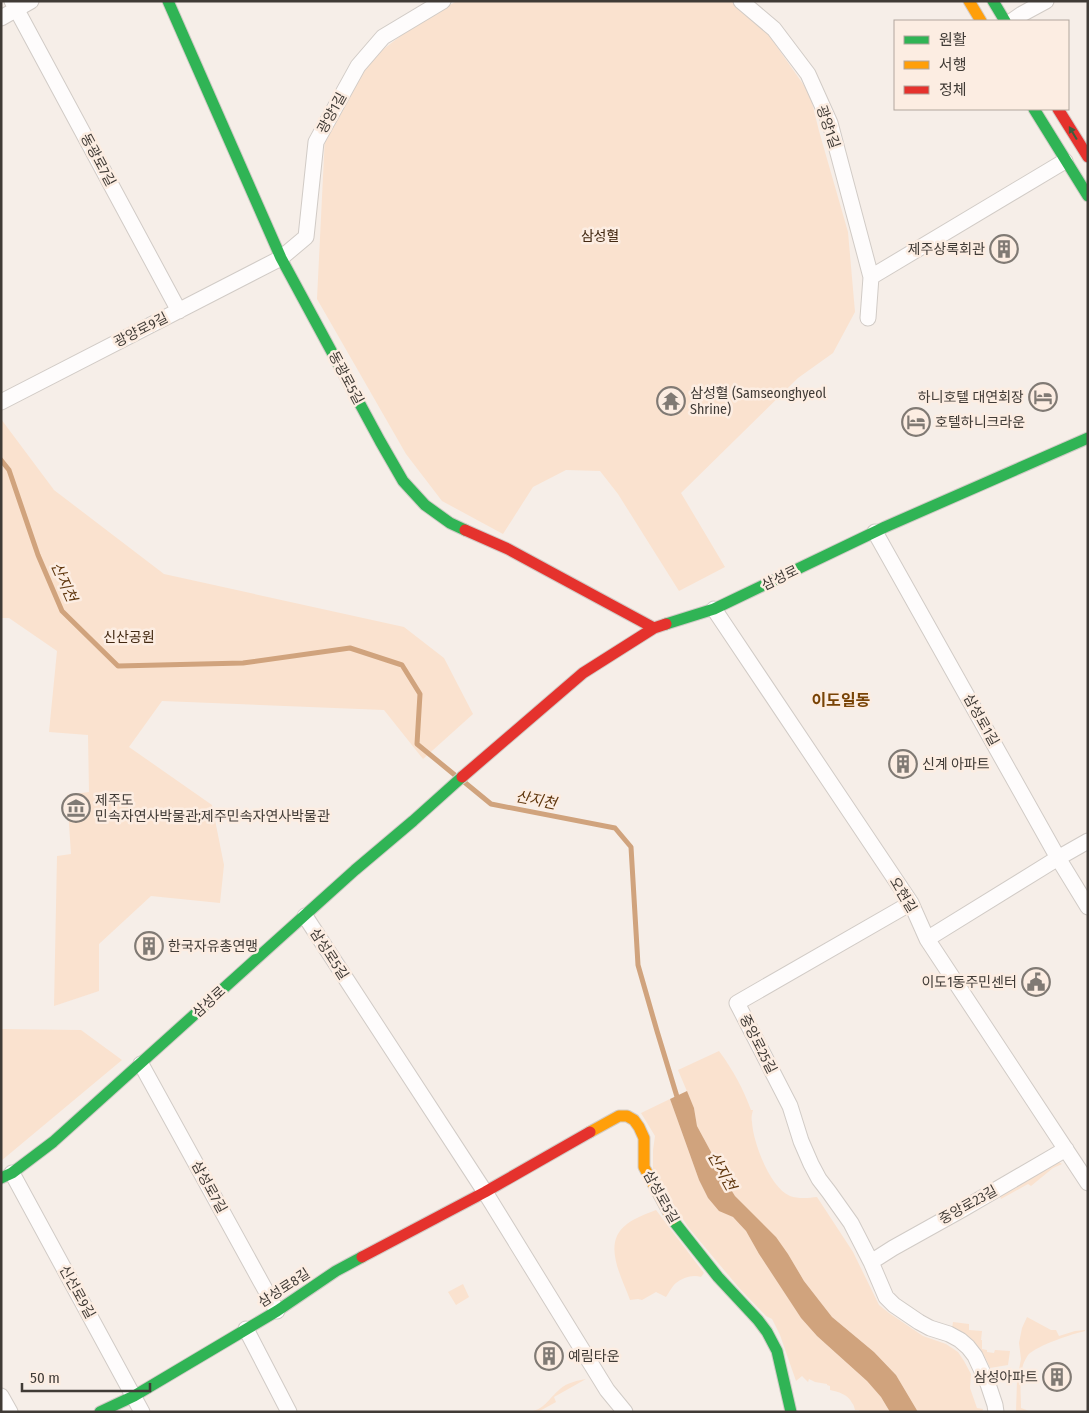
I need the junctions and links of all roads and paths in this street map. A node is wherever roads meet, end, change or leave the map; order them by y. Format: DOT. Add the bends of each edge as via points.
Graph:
graph roads {
  1 [pos="30,1"];
  2 [pos="443,1"];
  3 [pos="741,1"];
  4 [pos="969,1"];
  5 [pos="993,1"];
  6 [pos="1046,1"];
  7 [pos="174,3"];
  8 [pos="14,6"];
  9 [pos="1,18"];
  10 [pos="980,20"];
  11 [pos="1004,20"];
  12 [pos="1013,20"];
  13 [pos="1035,110"];
  14 [pos="1059,110"];
  15 [pos="1088,157"];
  16 [pos="1065,161"];
  17 [pos="1088,196"];
  18 [pos="281,258"];
  19 [pos="871,277"];
  20 [pos="179,311"];
  21 [pos="868,318"];
  22 [pos="1,402"];
  23 [pos="1088,438"];
  24 [pos="875,532"];
  25 [pos="714,609"];
  26 [pos="654,628"];
  27 [pos="1088,841"];
  28 [pos="1058,858"];
  29 [pos="910,904"];
  30 [pos="1088,907"];
  31 [pos="305,916"];
  32 [pos="927,938"];
  33 [pos="141,1064"];
  34 [pos="1066,1149"];
  35 [pos="1083,1167"];
  36 [pos="7,1175"];
  37 [pos="1088,1183"];
  38 [pos="485,1192"];
  39 [pos="871,1262"];
  40 [pos="277,1311"];
  41 [pos="246,1329"];
  42 [pos="1,1396"];
  43 [pos="134,1396"];
  44 [pos="10,1412"];
  45 [pos="100,1412"];
  46 [pos="142,1412"];
  47 [pos="289,1412"];
  48 [pos="625,1412"];
  49 [pos="791,1412"];
  50 [pos="996,1412"];
  1 -- 8 [label="street"];
  2 -- 18 [label="street, 광양1길" via="383,37 358,66 316,142 306,237"];
  3 -- 19 [label="street, 광양1길" via="774,29 808,74 830,123"];
  4 -- 10 [label="street"];
  5 -- 11 [label="street"];
  6 -- 12 [label="street"];
  7 -- 18 [label="street, 동광로5길"];
  8 -- 9 [label="street"];
  8 -- 20 [label="street, 동광로7길"];
  13 -- 16 [label="street"];
  15 -- 14 [label="street, one-way"];
  16 -- 17 [label="street"];
  16 -- 19 [label="street"];
  18 -- 20 [label="street, 광양로9길"];
  18 -- 26 [label="street, 동광로5길" via="403,481 425,505 450,523 508,549"];
  19 -- 21 [label="street, 광양1길"];
  20 -- 22 [label="street, 광양로9길"];
  23 -- 24 [label="street, 삼성로"];
  24 -- 25 [label="street, 삼성로"];
  24 -- 28 [label="street, 삼성로1길"];
  25 -- 26 [label="street, 삼성로"];
  25 -- 29 [label="street, 오현길"];
  26 -- 31 [label="street, 삼성로" via="583,673"];
  27 -- 28 [label="street"];
  28 -- 30 [label="street, 삼성로1길"];
  28 -- 32 [label="street"];
  29 -- 32 [label="street, 오현길"];
  29 -- 39 [label="street, 중앙로25길" via="737,1003 790,1106 801,1141 819,1179"];
  31 -- 33 [label="street, 삼성로"];
  31 -- 38 [label="street, 삼성로5길"];
  32 -- 34 [label="street, 오현길"];
  33 -- 36 [label="street, 삼성로" via="53,1142"];
  33 -- 40 [label="street, 삼성로7길"];
  34 -- 35 [label="street, 오현길"];
  34 -- 39 [label="street, 중앙로23길"];
  35 -- 37 [label="street, 오현길"];
  36 -- 43 [label="street, 신선로9길"];
  38 -- 40 [label="street, 삼성로8길" via="336,1271"];
  38 -- 48 [label="street, 삼성로5길" via="607,1390"];
  38 -- 49 [label="street, 삼성로5길" via="619,1116 631,1117 643,1132 644,1167 667,1212 772,1341"];
  39 -- 50 [label="street" via="886,1297 894,1305 968,1347 988,1384"];
  40 -- 41 [label="street, 삼성로8길"];
  41 -- 43 [label="street, 삼성로8길"];
  41 -- 47 [label="street"];
  42 -- 44 [label="street"];
  43 -- 45 [label="street, 삼성로8길"];
  43 -- 46 [label="street, 신선로9길"];
}
